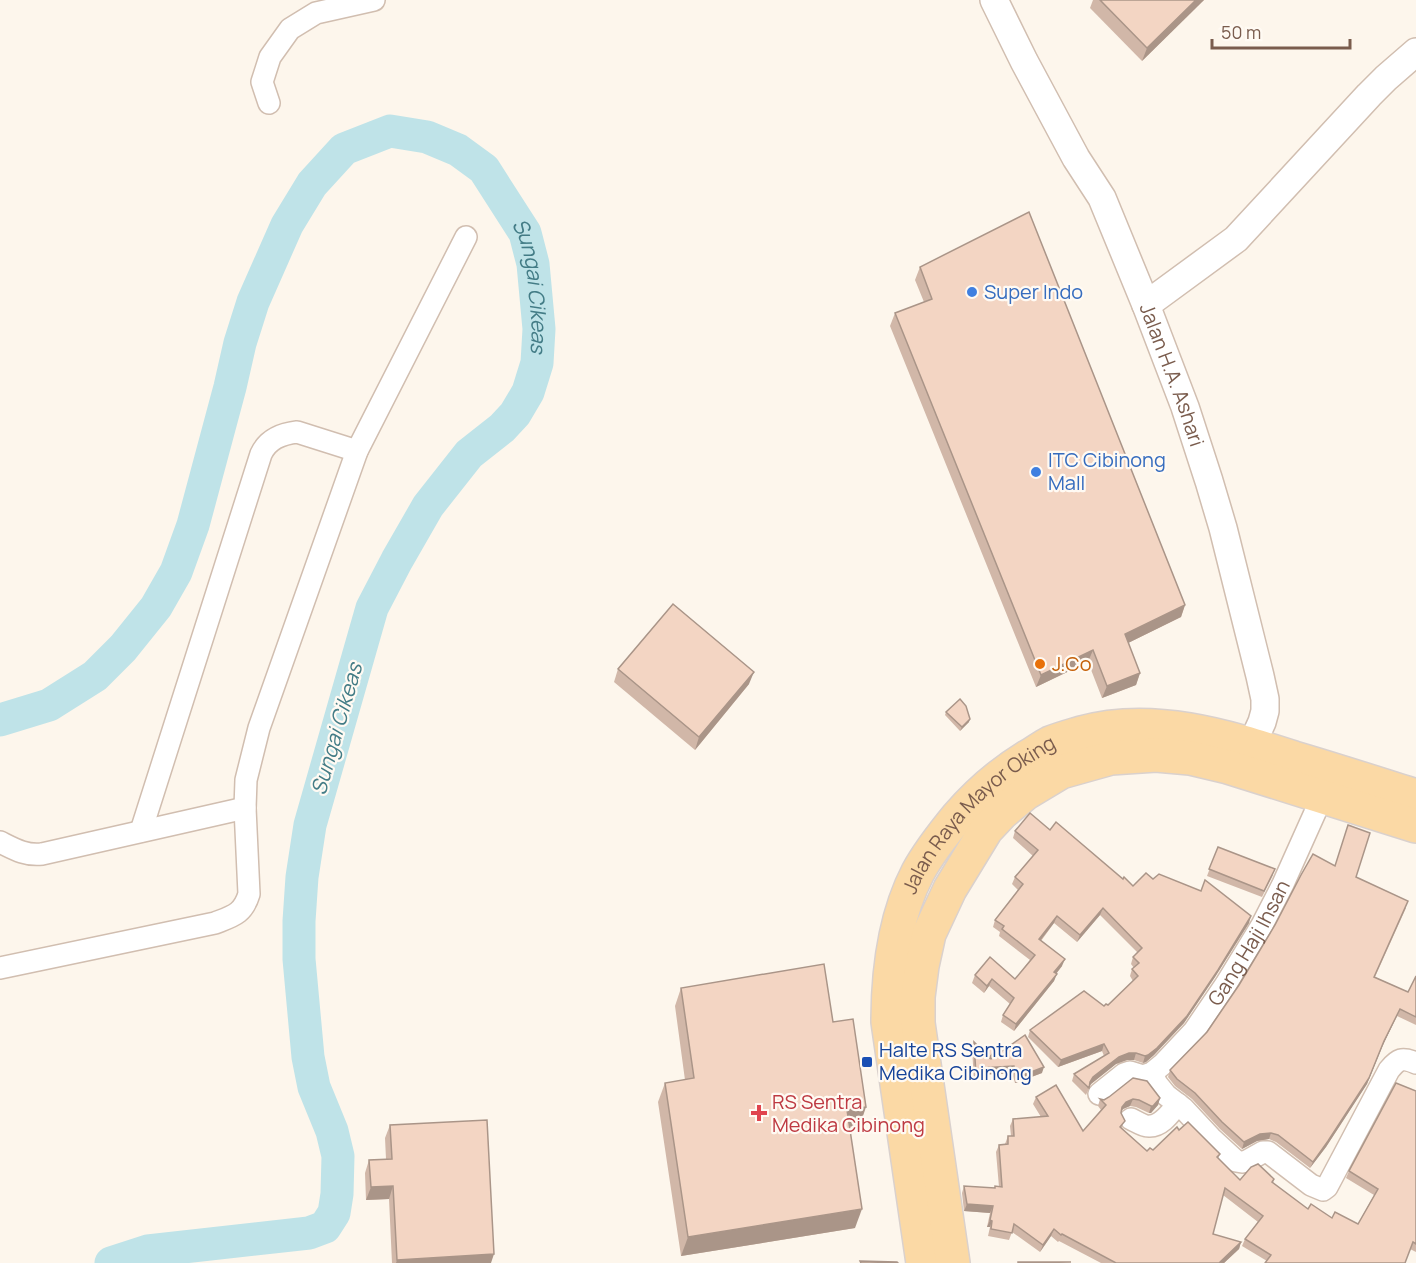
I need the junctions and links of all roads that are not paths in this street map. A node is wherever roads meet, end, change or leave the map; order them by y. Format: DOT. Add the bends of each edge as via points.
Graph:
graph roads {
  1 [pos="374,0"];
  2 [pos="994,0"];
  3 [pos="1416,52"];
  4 [pos="269,103"];
  5 [pos="466,237"];
  6 [pos="1146,304"];
  7 [pos="357,451"];
  8 [pos="1248,758"];
  9 [pos="1416,796"];
  10 [pos="1322,797"];
  11 [pos="245,808"];
  12 [pos="1416,826"];
  13 [pos="141,831"];
  14 [pos="0,842"];
  15 [pos="0,968"];
  16 [pos="1416,1063"];
  17 [pos="1152,1073"];
  18 [pos="1099,1094"];
  19 [pos="1178,1104"];
  20 [pos="1131,1119"];
  21 [pos="923,1263"];
  22 [pos="953,1263"];
  1 -- 4 [label="street" via="316,13 290,29 270,57 262,82"];
  2 -- 6 [label="street, Jalan H.A. Ashari" via="1076,158 1102,198"];
  3 -- 6 [label="street" via="1369,95 1236,239"];
  5 -- 7 [label="street"];
  6 -- 8 [label="street, Jalan H.A. Ashari" via="1209,481 1260,676 1265,711"];
  7 -- 11 [label="street" via="259,728 246,780"];
  7 -- 13 [label="street" via="297,432 277,437 264,447"];
  8 -- 9 [label="main road, Jalan Raya Mayor Oking"];
  8 -- 10 [label="main road, Jalan Raya Mayor Oking"];
  8 -- 21 [label="main road, Jalan Raya Mayor Oking" via="1209,733 1150,725 1094,729 1051,743 1008,769 971,801 919,871 894,941 888,1022"];
  8 -- 22 [label="main road, Jalan Raya Mayor Oking" via="1111,758 1061,772 1002,813 969,856 929,934 918,997 918,1023"];
  10 -- 12 [label="main road, Jalan Raya Mayor Oking"];
  10 -- 17 [label="street, Gang Haji Ihsan" via="1263,925 1194,1031"];
  11 -- 13 [label="street"];
  11 -- 15 [label="street" via="249,894 238,913 215,923"];
  13 -- 14 [label="street" via="33,855"];
  16 -- 19 [label="street" via="1396,1061 1389,1070 1323,1190 1268,1152 1236,1161"];
  17 -- 18 [label="street" via="1124,1074"];
  17 -- 19 [label="street" via="1166,1095"];
  19 -- 20 [label="street" via="1158,1125 1148,1127"];
}
